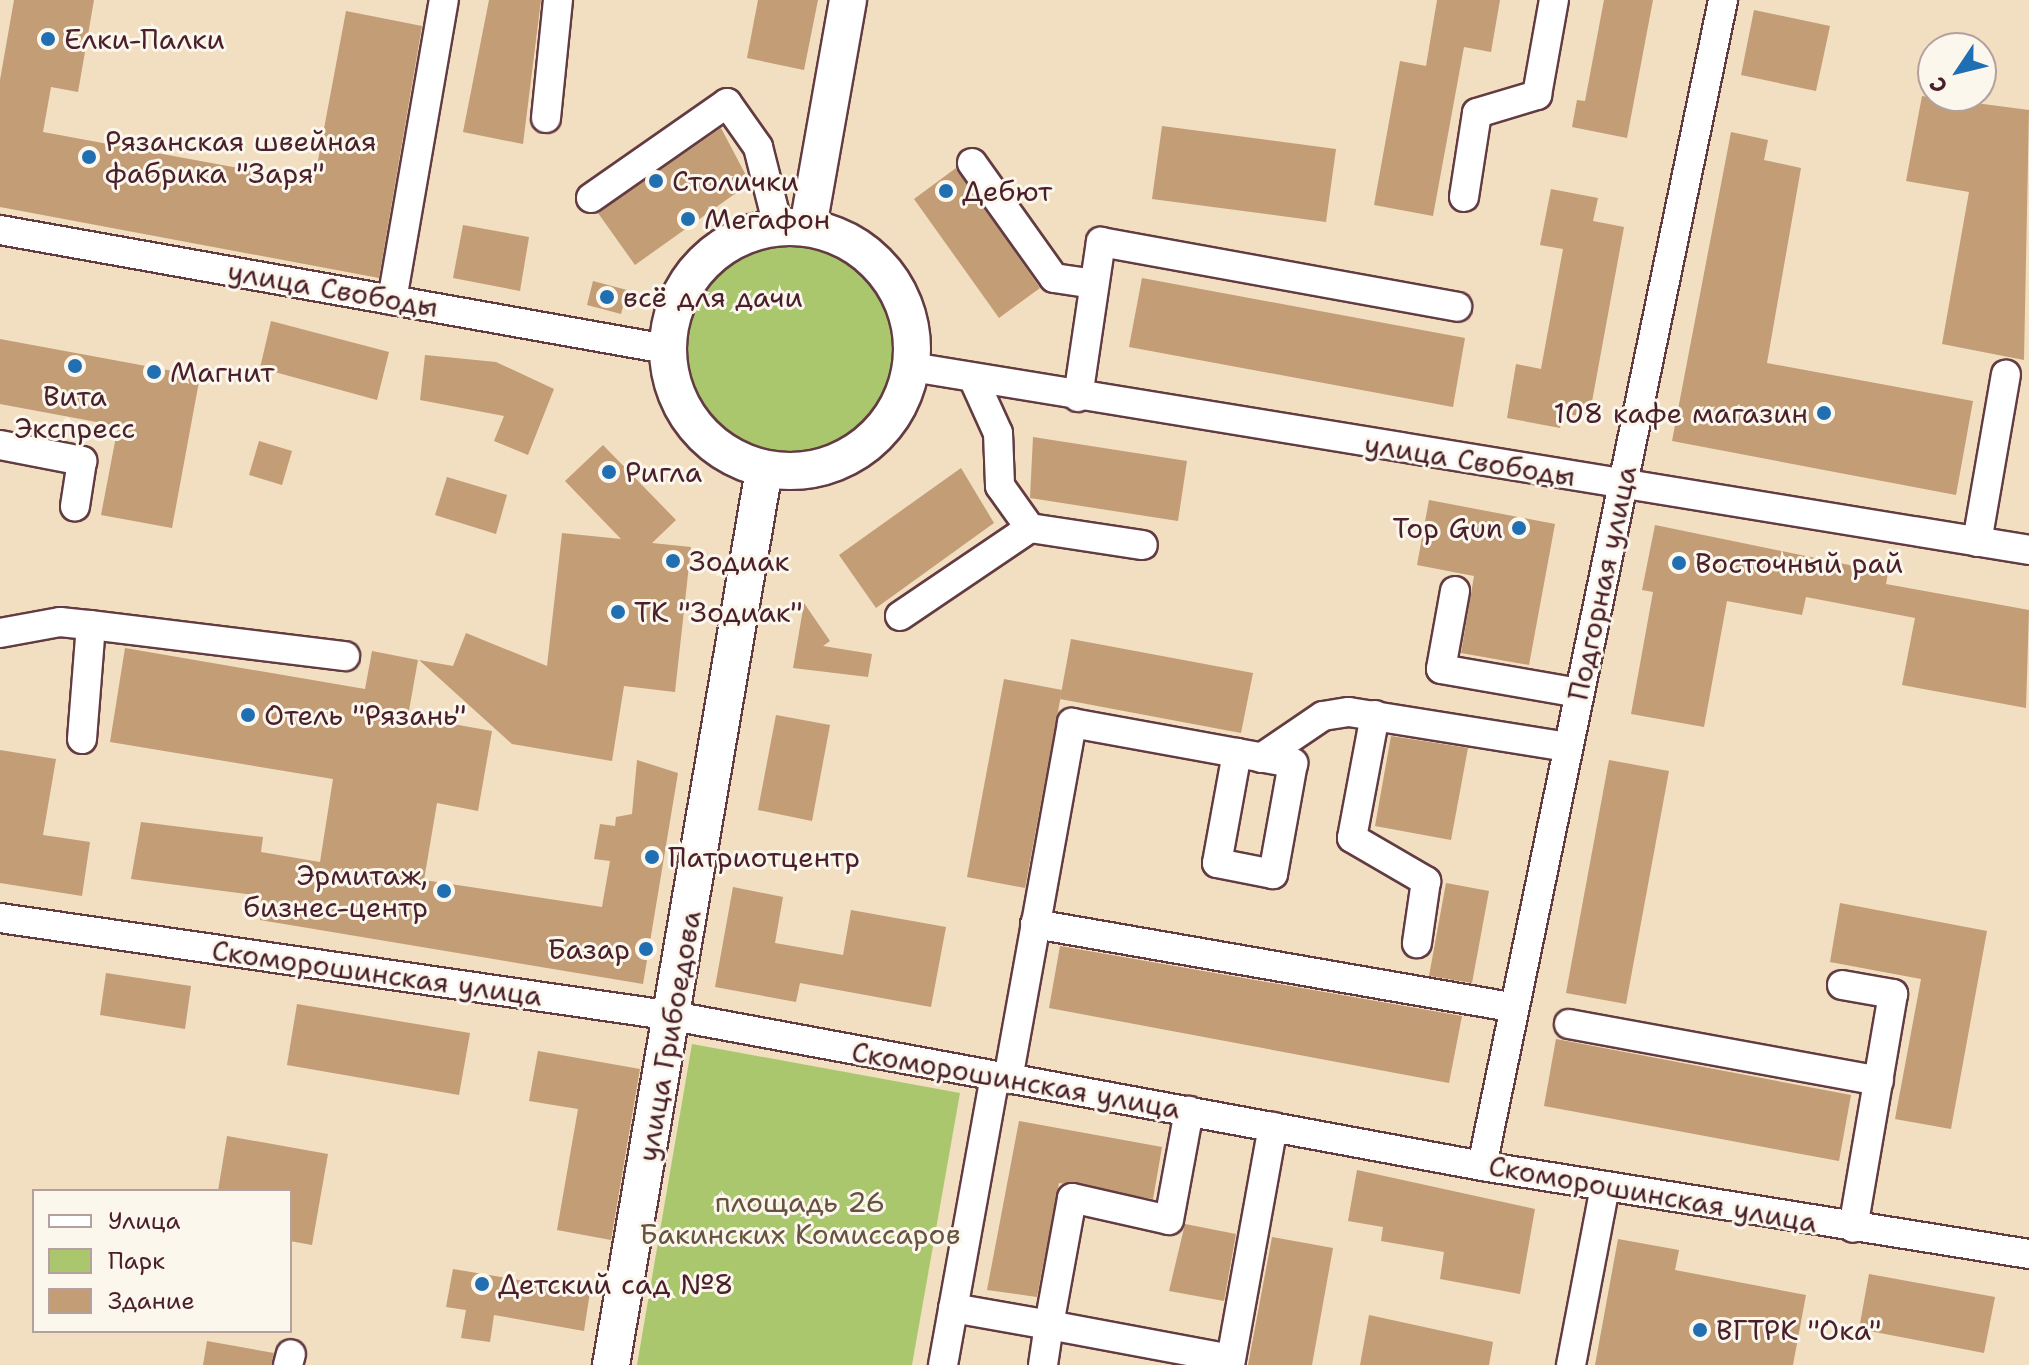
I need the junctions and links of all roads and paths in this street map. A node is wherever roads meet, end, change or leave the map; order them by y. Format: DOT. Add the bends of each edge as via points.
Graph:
graph roads {
  1 [pos="444,0"];
  2 [pos="558,0"];
  3 [pos="848,0"];
  4 [pos="1554,0"];
  5 [pos="1723,0"];
  6 [pos="546,118"];
  7 [pos="972,163"];
  8 [pos="1464,197"];
  9 [pos="591,198"];
  10 [pos="793,226"];
  11 [pos="0,230"];
  12 [pos="1094,284"];
  13 [pos="392,300"];
  14 [pos="1457,307"];
  15 [pos="666,349"];
  16 [pos="912,367"];
  17 [pos="2006,374"];
  18 [pos="973,378"];
  19 [pos="1078,397"];
  20 [pos="0,445"];
  21 [pos="764,470"];
  22 [pos="1622,485"];
  23 [pos="75,506"];
  24 [pos="1030,528"];
  25 [pos="1977,542"];
  26 [pos="1143,545"];
  27 [pos="2029,550"];
  28 [pos="1455,591"];
  29 [pos="900,616"];
  30 [pos="91,625"];
  31 [pos="0,633"];
  32 [pos="345,656"];
  33 [pos="1579,693"];
  34 [pos="1375,715"];
  35 [pos="82,739"];
  36 [pos="1568,747"];
  37 [pos="0,918"];
  38 [pos="1035,924"];
  39 [pos="1417,943"];
  40 [pos="1842,985"];
  41 [pos="1514,1008"];
  42 [pos="673,1016"];
  43 [pos="1569,1024"];
  44 [pos="1001,1078"];
  45 [pos="1879,1081"];
  46 [pos="1189,1111"];
  47 [pos="1273,1127"];
  48 [pos="1482,1166"];
  49 [pos="1605,1186"];
  50 [pos="1853,1228"];
  51 [pos="2029,1254"];
  52 [pos="953,1308"];
  53 [pos="1049,1325"];
  54 [pos="1231,1362"];
  55 [pos="611,1365"];
  56 [pos="943,1365"];
  57 [pos="1043,1365"];
  58 [pos="1571,1365"];
  1 -- 13 [label="street"];
  2 -- 6 [label="street"];
  3 -- 10 [label="main road"];
  4 -- 8 [label="street" via="1537,95 1477,113"];
  5 -- 22 [label="street, Подгорная улица"];
  7 -- 12 [label="street" via="1054,278"];
  9 -- 10 [label="street" via="727,103 758,147"];
  10 -- 15 [label="main road" via="738,237 693,272 674,307"];
  10 -- 16 [label="main road" via="838,235 891,282 912,330"];
  11 -- 13 [label="street, улица Свободы"];
  12 -- 14 [label="street" via="1101,242"];
  12 -- 19 [label="street"];
  13 -- 15 [label="street, улица Свободы"];
  15 -- 21 [label="main road" via="674,392 695,428 719,450"];
  16 -- 18 [label="street, улица Свободы"];
  16 -- 21 [label="main road" via="895,414 869,443 825,466"];
  17 -- 25 [label="street"];
  18 -- 19 [label="street, улица Свободы"];
  18 -- 24 [label="street" via="998,433 1000,486"];
  19 -- 22 [label="street, улица Свободы"];
  20 -- 23 [label="street" via="82,461"];
  21 -- 42 [label="main road, улица Грибоедова"];
  22 -- 25 [label="street, улица Свободы"];
  22 -- 33 [label="street, Подгорная улица"];
  24 -- 26 [label="street"];
  24 -- 29 [label="street"];
  25 -- 27 [label="street, улица Свободы"];
  28 -- 33 [label="street" via="1441,669"];
  30 -- 31 [label="street" via="60,622"];
  30 -- 32 [label="street"];
  30 -- 35 [label="street"];
  33 -- 36 [label="street, Подгорная улица"];
  34 -- 36 [label="street" via="1431,733"];
  34 -- 38 [label="street" via="1323,716 1249,756 1072,723"];
  34 -- 39 [label="street" via="1352,838 1426,881"];
  36 -- 41 [label="street, Подгорная улица"];
  37 -- 42 [label="street, Скоморошинская улица"];
  38 -- 41 [label="street"];
  38 -- 44 [label="street"];
  40 -- 45 [label="street" via="1893,994"];
  41 -- 48 [label="street, Подгорная улица"];
  42 -- 44 [label="street, Скоморошинская улица"];
  42 -- 55 [label="main road, улица Грибоедова"];
  43 -- 45 [label="street"];
  44 -- 46 [label="street, Скоморошинская улица"];
  44 -- 52 [label="street"];
  45 -- 50 [label="street"];
  46 -- 47 [label="street, Скоморошинская улица"];
  46 -- 53 [label="street" via="1169,1220 1072,1198"];
  47 -- 48 [label="street, Скоморошинская улица"];
  47 -- 54 [label="street"];
  48 -- 49 [label="street, Скоморошинская улица"];
  49 -- 50 [label="street, Скоморошинская улица"];
  49 -- 58 [label="street"];
  50 -- 51 [label="street, Скоморошинская улица"];
  52 -- 53 [label="street"];
  52 -- 56 [label="street"];
  53 -- 54 [label="street"];
  53 -- 57 [label="street"];
}
